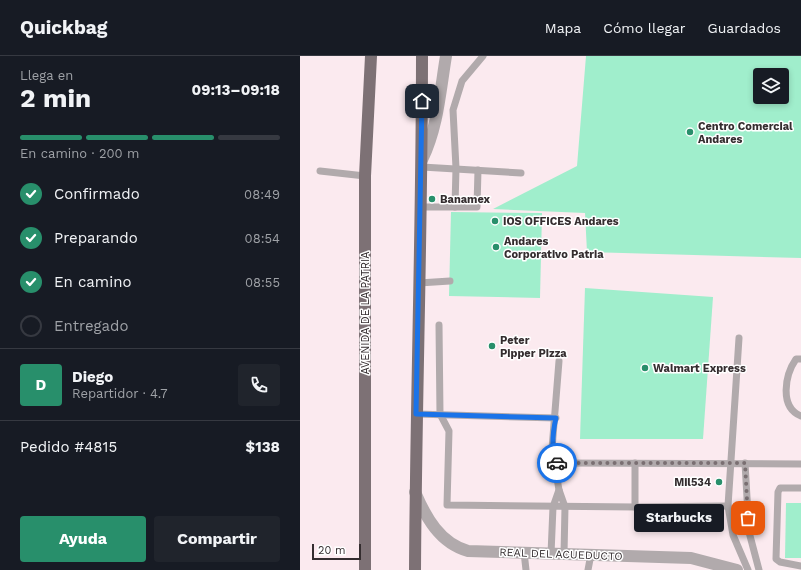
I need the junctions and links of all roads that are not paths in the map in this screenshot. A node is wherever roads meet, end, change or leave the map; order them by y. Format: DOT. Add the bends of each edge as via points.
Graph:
graph roads {
  1 [pos="371,56"];
  2 [pos="422,56"];
  3 [pos="482,56"];
  4 [pos="446,57"];
  5 [pos="422,164"];
  6 [pos="456,168"];
  7 [pos="320,170"];
  8 [pos="478,170"];
  9 [pos="521,173"];
  10 [pos="365,176"];
  11 [pos="455,206"];
  12 [pos="420,207"];
  13 [pos="450,281"];
  14 [pos="419,283"];
  15 [pos="439,324"];
  16 [pos="739,338"];
  17 [pos="801,359"];
  18 [pos="559,361"];
  19 [pos="416,414"];
  20 [pos="440,414"];
  21 [pos="801,416"];
  22 [pos="556,418"];
  23 [pos="554,463"];
  24 [pos="635,463"];
  25 [pos="731,463"];
  26 [pos="745,463"];
  27 [pos="801,464"];
  28 [pos="801,488"];
  29 [pos="559,490"];
  30 [pos="415,491"];
  31 [pos="728,506"];
  32 [pos="553,507"];
  33 [pos="565,507"];
  34 [pos="636,507"];
  35 [pos="524,552"];
  36 [pos="551,554"];
  37 [pos="564,554"];
  38 [pos="591,554"];
  39 [pos="801,566"];
  40 [pos="365,570"];
  41 [pos="415,570"];
  42 [pos="526,570"];
  43 [pos="588,570"];
  44 [pos="736,570"];
  45 [pos="748,570"];
  46 [pos="759,570"];
  1 -- 10 [label="main road, AVENIDA DE LA PATRIA"];
  2 -- 5 [label="main road"];
  3 -- 6 [label="lane" via="462,80 453,110"];
  4 -- 5 [label="street" via="438,116"];
  5 -- 6 [label="lane"];
  5 -- 12 [label="main road"];
  6 -- 8 [label="lane"];
  6 -- 11 [label="lane"];
  7 -- 10 [label="lane"];
  8 -- 9 [label="lane"];
  8 -- 11 [label="lane" via="477,207"];
  10 -- 40 [label="main road, AVENIDA DE LA PATRIA"];
  11 -- 12 [label="lane"];
  12 -- 14 [label="main road"];
  13 -- 14 [label="lane"];
  14 -- 19 [label="main road"];
  15 -- 20 [label="lane"];
  16 -- 25 [label="lane"];
  17 -- 21 [label="lane" via="796,359 788,374 786,401 791,409"];
  18 -- 22 [label="lane"];
  19 -- 20 [label="lane"];
  19 -- 30 [label="main road"];
  20 -- 22 [label="lane"];
  20 -- 32 [label="lane" via="449,431 447,505"];
  22 -- 23 [label="lane" via="552,434"];
  23 -- 24 [label="lane"];
  23 -- 29 [label="lane"];
  24 -- 25 [label="lane"];
  24 -- 34 [label="lane"];
  25 -- 26 [label="lane"];
  25 -- 31 [label="lane"];
  26 -- 27 [label="lane"];
  26 -- 46 [label="lane" via="749,532"];
  28 -- 39 [label="lane" via="780,488 778,492 776,559"];
  29 -- 32 [label="lane"];
  29 -- 33 [label="lane"];
  30 -- 35 [label="street, REAL DEL ACUEDUCTO" via="431,524 457,548 468,551"];
  30 -- 41 [label="main road"];
  31 -- 34 [label="lane"];
  31 -- 45 [label="lane" via="733,535"];
  32 -- 33 [label="lane"];
  32 -- 36 [label="lane"];
  33 -- 34 [label="lane"];
  33 -- 37 [label="lane"];
  35 -- 36 [label="street, REAL DEL ACUEDUCTO"];
  35 -- 42 [label="lane"];
  36 -- 37 [label="street, REAL DEL ACUEDUCTO"];
  37 -- 38 [label="street, REAL DEL ACUEDUCTO"];
  38 -- 43 [label="lane"];
  38 -- 44 [label="street, REAL DEL ACUEDUCTO" via="691,558"];
}
